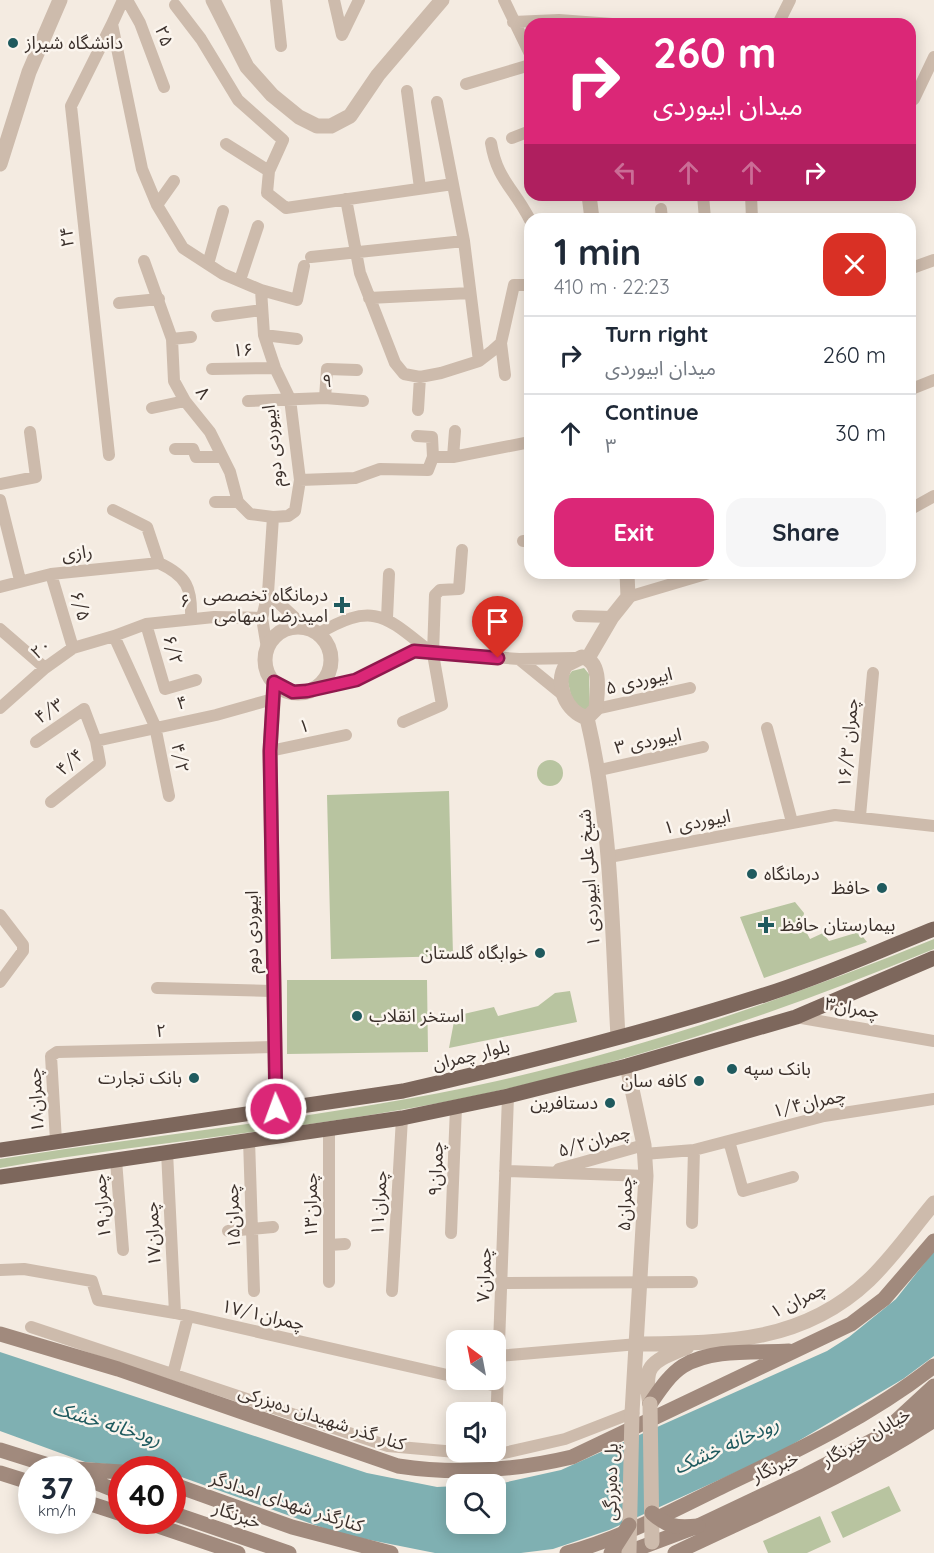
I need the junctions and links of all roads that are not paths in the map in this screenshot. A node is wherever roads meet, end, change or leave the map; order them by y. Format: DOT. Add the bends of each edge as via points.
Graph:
graph roads {
  1 [pos="60,0"];
  2 [pos="125,0"];
  3 [pos="213,0"];
  4 [pos="276,0"];
  5 [pos="334,0"];
  6 [pos="359,0"];
  7 [pos="442,0"];
  8 [pos="504,0"];
  9 [pos="790,0"];
  10 [pos="175,5"];
  11 [pos="781,18"];
  12 [pos="513,22"];
  13 [pos="524,22"];
  14 [pos="112,24"];
  15 [pos="524,43"];
  16 [pos="281,46"];
  17 [pos="934,57"];
  18 [pos="524,67"];
  19 [pos="466,84"];
  20 [pos="164,87"];
  21 [pos="407,92"];
  22 [pos="916,95"];
  23 [pos="437,102"];
  24 [pos="524,133"];
  25 [pos="512,138"];
  26 [pos="491,143"];
  27 [pos="226,144"];
  28 [pos="0,164"];
  29 [pos="269,171"];
  30 [pos="174,181"];
  31 [pos="453,184"];
  32 [pos="420,188"];
  33 [pos="346,198"];
  34 [pos="157,205"];
  35 [pos="223,211"];
  36 [pos="526,213"];
  37 [pos="258,226"];
  38 [pos="464,241"];
  39 [pos="355,252"];
  40 [pos="934,260"];
  41 [pos="144,261"];
  42 [pos="208,264"];
  43 [pos="916,266"];
  44 [pos="240,280"];
  45 [pos="524,285"];
  46 [pos="261,291"];
  47 [pos="470,293"];
  48 [pos="369,298"];
  49 [pos="159,299"];
  50 [pos="119,303"];
  51 [pos="262,310"];
  52 [pos="218,316"];
  53 [pos="264,335"];
  54 [pos="191,337"];
  55 [pos="172,339"];
  56 [pos="297,339"];
  57 [pos="501,343"];
  58 [pos="479,361"];
  59 [pos="275,368"];
  60 [pos="212,369"];
  61 [pos="357,370"];
  62 [pos="505,375"];
  63 [pos="420,377"];
  64 [pos="934,380"];
  65 [pos="916,387"];
  66 [pos="326,398"];
  67 [pos="290,399"];
  68 [pos="185,401"];
  69 [pos="248,401"];
  70 [pos="363,401"];
  71 [pos="152,408"];
  72 [pos="418,410"];
  73 [pos="455,431"];
  74 [pos="30,432"];
  75 [pos="417,436"];
  76 [pos="524,441"];
  77 [pos="175,449"];
  78 [pos="109,455"];
  79 [pos="222,457"];
  80 [pos="433,457"];
  81 [pos="453,457"];
  82 [pos="300,480"];
  83 [pos="0,484"];
  84 [pos="934,496"];
  85 [pos="0,500"];
  86 [pos="215,502"];
  87 [pos="238,502"];
  88 [pos="916,506"];
  89 [pos="112,510"];
  90 [pos="273,517"];
  91 [pos="5,532"];
  92 [pos="462,550"];
  93 [pos="159,563"];
  94 [pos="51,574"];
  95 [pos="389,574"];
  96 [pos="627,579"];
  97 [pos="689,579"];
  98 [pos="20,580"];
  99 [pos="0,587"];
  100 [pos="268,592"];
  101 [pos="628,597"];
  102 [pos="578,615"];
  103 [pos="612,617"];
  104 [pos="190,618"];
  105 [pos="262,618"];
  106 [pos="387,618"];
  107 [pos="147,624"];
  108 [pos="0,629"];
  109 [pos="312,631"];
  110 [pos="114,636"];
  111 [pos="74,648"];
  112 [pos="267,648"];
  113 [pos="433,654"];
  114 [pos="582,658"];
  115 [pos="519,659"];
  116 [pos="45,668"];
  117 [pos="873,673"];
  118 [pos="196,680"];
  119 [pos="314,688"];
  120 [pos="690,688"];
  121 [pos="274,690"];
  122 [pos="562,694"];
  123 [pos="0,708"];
  124 [pos="591,714"];
  125 [pos="403,722"];
  126 [pos="155,726"];
  127 [pos="767,728"];
  128 [pos="346,735"];
  129 [pos="96,741"];
  130 [pos="36,742"];
  131 [pos="703,747"];
  132 [pos="270,751"];
  133 [pos="600,770"];
  134 [pos="169,796"];
  135 [pos="51,802"];
  136 [pos="860,816"];
  137 [pos="792,822"];
  138 [pos="934,826"];
  139 [pos="609,857"];
  140 [pos="0,915"];
  141 [pos="934,929"];
  142 [pos="934,958"];
  143 [pos="0,982"];
  144 [pos="158,988"];
  145 [pos="272,991"];
  146 [pos="796,1017"];
  147 [pos="618,1037"];
  148 [pos="934,1041"];
  149 [pos="273,1047"];
  150 [pos="51,1056"];
  151 [pos="627,1066"];
  152 [pos="508,1096"];
  153 [pos="934,1099"];
  154 [pos="456,1107"];
  155 [pos="276,1109"];
  156 [pos="402,1118"];
  157 [pos="329,1129"];
  158 [pos="249,1140"];
  159 [pos="56,1141"];
  160 [pos="729,1141"];
  161 [pos="0,1150"];
  162 [pos="644,1150"];
  163 [pos="694,1150"];
  164 [pos="167,1152"];
  165 [pos="116,1160"];
  166 [pos="505,1172"];
  167 [pos="546,1173"];
  168 [pos="646,1176"];
  169 [pos="0,1177"];
  170 [pos="794,1178"];
  171 [pos="934,1203"];
  172 [pos="692,1223"];
  173 [pos="273,1227"];
  174 [pos="252,1229"];
  175 [pos="228,1231"];
  176 [pos="452,1233"];
  177 [pos="934,1241"];
  178 [pos="345,1244"];
  179 [pos="329,1245"];
  180 [pos="123,1250"];
  181 [pos="0,1270"];
  182 [pos="329,1282"];
  183 [pos="641,1282"];
  184 [pos="692,1282"];
  185 [pos="503,1283"];
  186 [pos="254,1291"];
  187 [pos="392,1291"];
  188 [pos="175,1313"];
  189 [pos="188,1316"];
  190 [pos="31,1327"];
  191 [pos="500,1330"];
  192 [pos="0,1334"];
  193 [pos="638,1344"];
  194 [pos="694,1344"];
  195 [pos="797,1351"];
  196 [pos="506,1355"];
  197 [pos="934,1366"];
  198 [pos="173,1374"];
  199 [pos="446,1375"];
  200 [pos="934,1386"];
  201 [pos="650,1404"];
  202 [pos="934,1404"];
  203 [pos="632,1413"];
  204 [pos="934,1420"];
  205 [pos="861,1446"];
  206 [pos="0,1450"];
  207 [pos="446,1451"];
  208 [pos="506,1452"];
  209 [pos="20,1456"];
  210 [pos="0,1473"];
  211 [pos="18,1479"];
  212 [pos="186,1489"];
  213 [pos="652,1513"];
  214 [pos="186,1519"];
  215 [pos="629,1525"];
  216 [pos="698,1526"];
  217 [pos="182,1534"];
  218 [pos="652,1548"];
  219 [pos="681,1551"];
  220 [pos="238,1553"];
  221 [pos="290,1553"];
  222 [pos="391,1553"];
  223 [pos="567,1553"];
  224 [pos="611,1553"];
  225 [pos="628,1553"];
  1 -- 28 [label="street" via="29,72"];
  2 -- 14 [label="street"];
  2 -- 20 [label="street, ۲۵" via="140,24"];
  3 -- 7 [label="street" via="247,67 272,95 299,117 317,126 332,126 350,116 378,75"];
  4 -- 16 [label="street"];
  5 -- 6 [label="street" via="342,34"];
  8 -- 12 [label="street"];
  9 -- 11 [label="street"];
  10 -- 29 [label="street" via="238,100 282,140"];
  12 -- 13 [label="street"];
  12 -- 15 [label="street"];
  14 -- 34 [label="street" via="142,169"];
  14 -- 78 [label="street, ۲۴" via="71,106"];
  17 -- 22 [label="street"];
  18 -- 19 [label="street"];
  21 -- 32 [label="street"];
  23 -- 31 [label="street"];
  24 -- 25 [label="street"];
  26 -- 36 [label="street" via="499,174"];
  27 -- 29 [label="street"];
  29 -- 33 [label="street" via="267,193 286,208"];
  30 -- 34 [label="street"];
  31 -- 32 [label="street"];
  31 -- 38 [label="street"];
  32 -- 33 [label="street"];
  33 -- 39 [label="street"];
  34 -- 42 [label="street" via="183,248"];
  35 -- 42 [label="street"];
  37 -- 44 [label="street"];
  38 -- 39 [label="street"];
  38 -- 47 [label="street"];
  39 -- 46 [label="street" via="308,262 297,300"];
  39 -- 48 [label="street"];
  40 -- 43 [label="street"];
  41 -- 49 [label="street, ۸"];
  42 -- 44 [label="street"];
  44 -- 46 [label="street"];
  45 -- 57 [label="street" via="514,285"];
  46 -- 51 [label="street, ابیوردی دوم"];
  47 -- 48 [label="street"];
  47 -- 58 [label="street"];
  48 -- 63 [label="street" via="395,363 404,374"];
  49 -- 50 [label="street"];
  49 -- 55 [label="street, ۸"];
  51 -- 52 [label="street"];
  51 -- 53 [label="street, ابیوردی دوم"];
  53 -- 56 [label="street"];
  53 -- 59 [label="street, ابیوردی دوم"];
  54 -- 55 [label="street"];
  55 -- 68 [label="street, ۸" via="174,381"];
  57 -- 58 [label="street"];
  57 -- 62 [label="street"];
  58 -- 63 [label="street"];
  59 -- 60 [label="street, ۱۶"];
  59 -- 67 [label="street, ابیوردی دوم"];
  61 -- 66 [label="street" via="327,369"];
  63 -- 72 [label="street"];
  64 -- 65 [label="street"];
  66 -- 67 [label="street, ۹"];
  66 -- 70 [label="street, ۹"];
  67 -- 69 [label="street, ۹"];
  67 -- 82 [label="street, ابیوردی دوم"];
  68 -- 71 [label="street"];
  68 -- 79 [label="street, ۸" via="210,432"];
  73 -- 81 [label="street"];
  74 -- 83 [label="street" via="36,477"];
  75 -- 80 [label="street" via="432,437"];
  76 -- 81 [label="street" via="508,440"];
  77 -- 79 [label="street" via="193,449 196,457"];
  79 -- 87 [label="street, ۸"];
  80 -- 81 [label="street"];
  80 -- 82 [label="street" via="428,470 380,470 355,478"];
  82 -- 90 [label="street, ابیوردی دوم" via="295,511"];
  84 -- 88 [label="street"];
  85 -- 91 [label="street"];
  86 -- 87 [label="street"];
  87 -- 90 [label="street" via="250,514"];
  89 -- 93 [label="street" via="147,527"];
  90 -- 100 [label="street"];
  91 -- 98 [label="street"];
  92 -- 113 [label="street" via="459,589 440,590 435,595"];
  93 -- 94 [label="street, رازی"];
  93 -- 104 [label="street" via="176,571 187,584"];
  94 -- 98 [label="street, رازی"];
  94 -- 111 [label="street, ۶/۵"];
  95 -- 106 [label="street"];
  96 -- 101 [label="street"];
  97 -- 101 [label="street"];
  98 -- 99 [label="street, رازی"];
  100 -- 105 [label="street"];
  100 -- 109 [label="street"];
  101 -- 103 [label="street"];
  102 -- 103 [label="street"];
  103 -- 114 [label="street"];
  104 -- 105 [label="street, ۶"];
  104 -- 107 [label="street, ۶"];
  105 -- 112 [label="street"];
  106 -- 109 [label="street" via="357,616"];
  106 -- 113 [label="street"];
  107 -- 110 [label="street, ۶"];
  107 -- 118 [label="street, ۶/۲" via="165,690"];
  108 -- 116 [label="street"];
  109 -- 112 [label="street" via="283,630"];
  109 -- 119 [label="street" via="327,645 331,658 324,679"];
  110 -- 111 [label="street, ۲۰"];
  110 -- 126 [label="street, ۴/۲"];
  111 -- 116 [label="street, ۲۰"];
  112 -- 121 [label="street" via="266,666"];
  113 -- 115 [label="street"];
  113 -- 119 [label="street" via="414,651 356,680"];
  113 -- 125 [label="street" via="442,705"];
  114 -- 115 [label="street"];
  114 -- 122 [label="street" via="562,670"];
  114 -- 124 [label="street, شیخ علی ابیوردی ۱" via="595,667 597,679"];
  115 -- 122 [label="street"];
  116 -- 123 [label="street, ۲۰"];
  117 -- 136 [label="street, ۱۶/۳ چمران"];
  119 -- 121 [label="street"];
  120 -- 124 [label="street, ۵ ابیوردی"];
  121 -- 126 [label="street, ۴" via="216,715"];
  121 -- 132 [label="street, ابیوردی دوم"];
  122 -- 124 [label="street" via="574,711"];
  124 -- 133 [label="street, شیخ علی ابیوردی ۱"];
  126 -- 129 [label="street, ۴"];
  126 -- 134 [label="street, ۴/۲"];
  127 -- 137 [label="street"];
  128 -- 132 [label="street, ۱"];
  129 -- 130 [label="street, ۴/۳" via="84,709"];
  129 -- 135 [label="street, ۴/۴" via="100,764"];
  131 -- 133 [label="street, ۳ ابیوردی"];
  132 -- 145 [label="street, ابیوردی دوم"];
  133 -- 139 [label="street, شیخ علی ابیوردی ۱"];
  136 -- 137 [label="street, ۱ ابیوردی" via="835,814"];
  136 -- 138 [label="street, ۱ ابیوردی"];
  137 -- 139 [label="street, ۱ ابیوردی"];
  139 -- 147 [label="street, شیخ علی ابیوردی ۱"];
  140 -- 143 [label="street" via="21,941 23,951"];
  141 -- 147 [label="main road, بلوار چمران" via="766,994"];
  142 -- 146 [label="main road"];
  144 -- 145 [label="street"];
  145 -- 149 [label="street, ابیوردی دوم"];
  146 -- 148 [label="street, چمران۳"];
  146 -- 151 [label="main road"];
  147 -- 155 [label="main road, بلوار چمران" via="403,1091"];
  149 -- 150 [label="street, ۲" via="95,1050 57,1052"];
  149 -- 155 [label="street, ابیوردی دوم"];
  150 -- 159 [label="street, چمران۱۸"];
  151 -- 152 [label="main road"];
  151 -- 162 [label="street, چمران۵"];
  152 -- 154 [label="main road"];
  152 -- 166 [label="street, چمران۷"];
  153 -- 160 [label="street, چمران۱/۴" via="824,1116"];
  154 -- 156 [label="main road"];
  154 -- 176 [label="street, چمران۹"];
  155 -- 159 [label="main road, بلوار چمران"];
  156 -- 157 [label="main road"];
  156 -- 187 [label="street, چمران۱۱"];
  157 -- 158 [label="main road"];
  157 -- 179 [label="street, چمران۱۳"];
  158 -- 164 [label="main road"];
  158 -- 174 [label="street, چمران۱۵"];
  159 -- 161 [label="main road, بلوار چمران"];
  160 -- 163 [label="street, چمران۱/۴"];
  160 -- 170 [label="street" via="743,1191"];
  162 -- 163 [label="street, چمران۵/۲"];
  162 -- 167 [label="street, چمران۵/۲"];
  162 -- 168 [label="street, چمران۵"];
  163 -- 172 [label="street"];
  164 -- 165 [label="main road"];
  164 -- 188 [label="street, چمران۱۷"];
  165 -- 169 [label="main road"];
  165 -- 180 [label="street, چمران۱۹"];
  166 -- 167 [label="street"];
  166 -- 185 [label="street, چمران۷"];
  167 -- 168 [label="street, چمران۵/۲"];
  168 -- 183 [label="street, چمران۵"];
  171 -- 194 [label="street, چمران ۱" via="868,1281 823,1314 770,1335"];
  173 -- 174 [label="street"];
  174 -- 175 [label="street"];
  174 -- 186 [label="street, چمران۱۵"];
  177 -- 195 [label="main road, کنار گذر شهیدان ده‌بزرکی" via="884,1299 851,1324"];
  178 -- 179 [label="street"];
  179 -- 182 [label="street, چمران۱۳"];
  181 -- 188 [label="street, چمران۱۷/۱" via="24,1269 92,1281 98,1300"];
  183 -- 184 [label="street"];
  183 -- 185 [label="street"];
  183 -- 193 [label="street, چمران۵"];
  185 -- 191 [label="street, چمران۷"];
  188 -- 189 [label="street, چمران۱۷/۱"];
  189 -- 198 [label="street"];
  189 -- 199 [label="street, چمران۱۷/۱"];
  190 -- 198 [label="street"];
  192 -- 195 [label="main road, کنار گذر شهیدان ده‌بزرکی" via="118,1369 398,1466 465,1472 528,1467 572,1457"];
  193 -- 194 [label="street, چمران ۱"];
  193 -- 196 [label="street"];
  193 -- 203 [label="street, پل ده‌بزرگی"];
  194 -- 201 [label="street" via="651,1367 646,1375"];
  195 -- 201 [label="main road" via="702,1357 682,1366"];
  197 -- 223 [label="main road" via="871,1410 781,1459 606,1542"];
  198 -- 207 [label="street" via="388,1446"];
  200 -- 205 [label="main road" via="906,1413"];
  201 -- 213 [label="street, bridge"];
  202 -- 205 [label="main road, خبرنگار" via="918,1417"];
  203 -- 208 [label="street" via="565,1439"];
  203 -- 215 [label="street, پل ده‌بزرگی, bridge"];
  204 -- 219 [label="main road, خیابان خبرنگار" via="802,1496"];
  205 -- 216 [label="main road, خبرنگار"];
  206 -- 209 [label="main road"];
  210 -- 211 [label="main road"];
  212 -- 222 [label="main road, کنارگذر شهدای امدادگر" via="292,1527"];
  213 -- 216 [label="main road, bridge" via="667,1526"];
  213 -- 218 [label="street, bridge"];
  214 -- 221 [label="main road, خبرنگار"];
  215 -- 224 [label="main road, bridge"];
  215 -- 225 [label="street, پل ده‌بزرگی, bridge"];
  216 -- 218 [label="main road, خبرنگار"];
  217 -- 220 [label="main road, خبرنگار"];
  218 -- 225 [label="main road, خبرنگار"];
}
